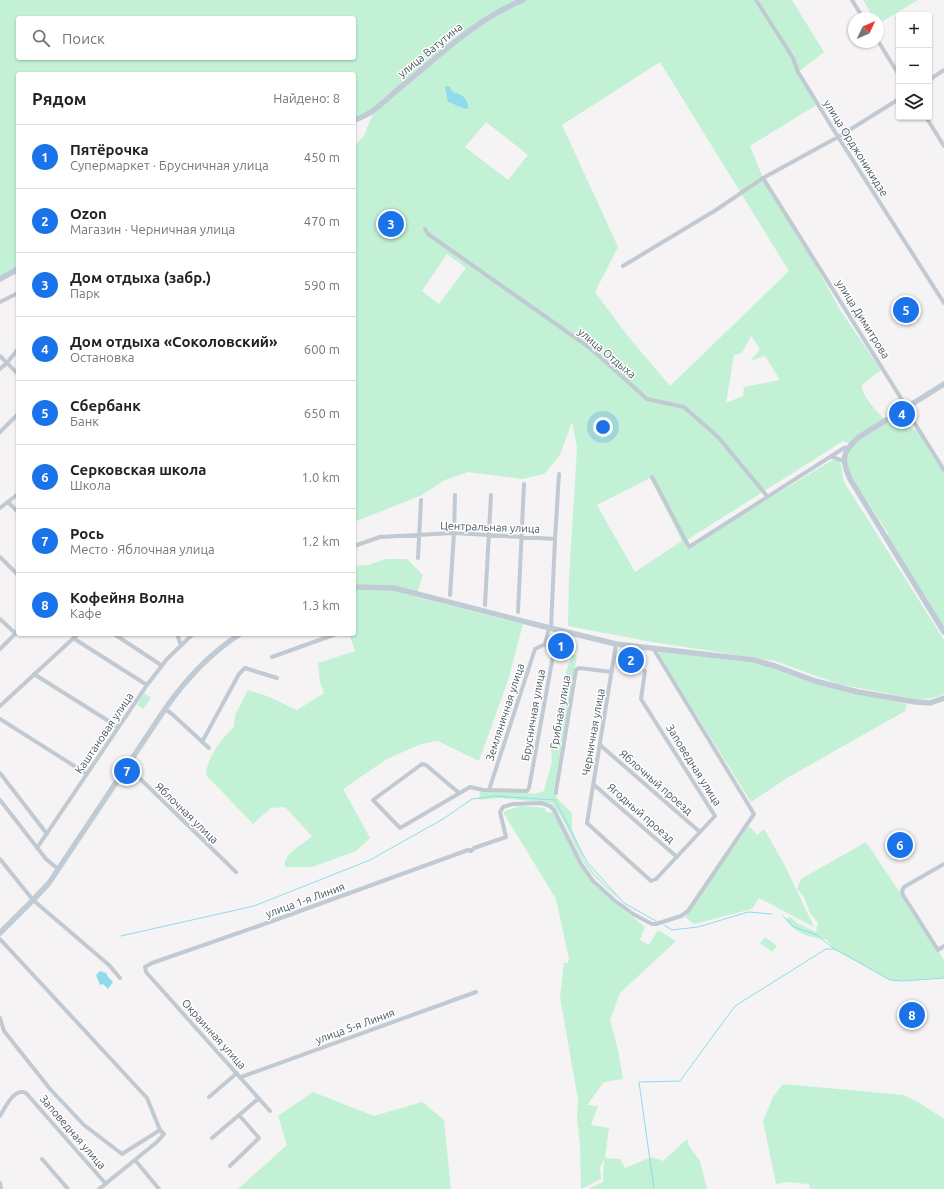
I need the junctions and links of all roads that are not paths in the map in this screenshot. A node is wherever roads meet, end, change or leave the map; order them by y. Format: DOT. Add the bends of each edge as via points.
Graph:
graph roads {
  1 [pos="523,0"];
  2 [pos="756,0"];
  3 [pos="852,0"];
  4 [pos="859,12"];
  5 [pos="882,48"];
  6 [pos="896,70"];
  7 [pos="944,70"];
  8 [pos="932,78"];
  9 [pos="896,101"];
  10 [pos="356,120"];
  11 [pos="928,120"];
  12 [pos="838,137"];
  13 [pos="944,146"];
  14 [pos="763,178"];
  15 [pos="425,229"];
  16 [pos="623,266"];
  17 [pos="16,270"];
  18 [pos="0,279"];
  19 [pos="16,294"];
  20 [pos="0,302"];
  21 [pos="944,303"];
  22 [pos="16,351"];
  23 [pos="0,356"];
  24 [pos="7,363"];
  25 [pos="0,369"];
  26 [pos="16,372"];
  27 [pos="944,384"];
  28 [pos="905,408"];
  29 [pos="16,416"];
  30 [pos="0,432"];
  31 [pos="849,447"];
  32 [pos="831,456"];
  33 [pos="843,461"];
  34 [pos="944,470"];
  35 [pos="559,474"];
  36 [pos="652,477"];
  37 [pos="524,484"];
  38 [pos="455,495"];
  39 [pos="491,495"];
  40 [pos="16,496"];
  41 [pos="767,496"];
  42 [pos="421,500"];
  43 [pos="8,502"];
  44 [pos="0,508"];
  45 [pos="16,510"];
  46 [pos="454,533"];
  47 [pos="420,535"];
  48 [pos="488,536"];
  49 [pos="522,538"];
  50 [pos="555,539"];
  51 [pos="356,545"];
  52 [pos="0,557"];
  53 [pos="418,558"];
  54 [pos="16,573"];
  55 [pos="356,586"];
  56 [pos="450,595"];
  57 [pos="485,605"];
  58 [pos="518,612"];
  59 [pos="0,619"];
  60 [pos="550,628"];
  61 [pos="16,632"];
  62 [pos="944,632"];
  63 [pos="16,634"];
  64 [pos="76,636"];
  65 [pos="117,636"];
  66 [pos="178,636"];
  67 [pos="191,636"];
  68 [pos="237,636"];
  69 [pos="330,636"];
  70 [pos="73,638"];
  71 [pos="545,644"];
  72 [pos="616,644"];
  73 [pos="181,645"];
  74 [pos="653,648"];
  75 [pos="0,649"];
  76 [pos="272,657"];
  77 [pos="161,665"];
  78 [pos="645,670"];
  79 [pos="612,672"];
  80 [pos="34,674"];
  81 [pos="277,678"];
  82 [pos="147,685"];
  83 [pos="944,698"];
  84 [pos="0,706"];
  85 [pos="165,709"];
  86 [pos="0,719"];
  87 [pos="118,727"];
  88 [pos="202,742"];
  89 [pos="600,745"];
  90 [pos="209,748"];
  91 [pos="127,766"];
  92 [pos="0,774"];
  93 [pos="87,774"];
  94 [pos="593,784"];
  95 [pos="489,790"];
  96 [pos="459,793"];
  97 [pos="556,793"];
  98 [pos="0,800"];
  99 [pos="587,823"];
  100 [pos="700,832"];
  101 [pos="47,834"];
  102 [pos="38,848"];
  103 [pos="677,857"];
  104 [pos="0,859"];
  105 [pos="944,864"];
  106 [pos="58,869"];
  107 [pos="236,872"];
  108 [pos="33,900"];
  109 [pos="0,933"];
  110 [pos="0,939"];
  111 [pos="944,946"];
  112 [pos="145,967"];
  113 [pos="120,978"];
  114 [pos="476,992"];
  115 [pos="0,1018"];
  116 [pos="236,1072"];
  117 [pos="241,1077"];
  118 [pos="209,1097"];
  119 [pos="259,1098"];
  120 [pos="270,1111"];
  121 [pos="239,1115"];
  122 [pos="0,1116"];
  123 [pos="160,1130"];
  124 [pos="212,1138"];
  125 [pos="42,1159"];
  126 [pos="135,1160"];
  127 [pos="230,1166"];
  128 [pos="0,1183"];
  129 [pos="106,1184"];
  130 [pos="1,1189"];
  131 [pos="68,1189"];
  132 [pos="100,1189"];
  133 [pos="159,1189"];
  1 -- 10 [label="street, улица Ватутина" via="496,12 464,34 377,109"];
  2 -- 12 [label="street, улица Орджоникидзе"];
  3 -- 4 [label="street"];
  5 -- 6 [label="street"];
  7 -- 8 [label="street"];
  9 -- 12 [label="street"];
  11 -- 13 [label="street"];
  12 -- 14 [label="street"];
  12 -- 21 [label="street, улица Орджоникидзе"];
  14 -- 16 [label="street" via="716,210"];
  14 -- 28 [label="street, улица Димитрова" via="904,402"];
  15 -- 41 [label="street, улица Отдыха" via="428,234 590,348 647,399 684,407 718,437"];
  17 -- 18 [label="street"];
  19 -- 20 [label="street"];
  22 -- 24 [label="street"];
  23 -- 24 [label="street"];
  24 -- 25 [label="street"];
  24 -- 26 [label="street"];
  27 -- 28 [label="street"];
  28 -- 31 [label="street" via="859,437"];
  28 -- 34 [label="street, улица Димитрова"];
  29 -- 30 [label="street"];
  31 -- 32 [label="street"];
  31 -- 33 [label="street"];
  32 -- 33 [label="street"];
  32 -- 41 [label="street"];
  33 -- 62 [label="street" via="850,479"];
  35 -- 50 [label="street"];
  36 -- 41 [label="street" via="689,547"];
  37 -- 49 [label="street"];
  38 -- 46 [label="street"];
  39 -- 48 [label="street"];
  40 -- 43 [label="street"];
  42 -- 47 [label="street"];
  43 -- 44 [label="street"];
  43 -- 45 [label="street"];
  46 -- 47 [label="street, Центральная улица"];
  46 -- 48 [label="street, Центральная улица"];
  46 -- 56 [label="street"];
  47 -- 51 [label="street, Центральная улица" via="380,538"];
  47 -- 53 [label="street"];
  48 -- 49 [label="street, Центральная улица"];
  48 -- 57 [label="street"];
  49 -- 50 [label="street, Центральная улица"];
  49 -- 58 [label="street"];
  50 -- 60 [label="street"];
  52 -- 54 [label="street"];
  55 -- 60 [label="street" via="394,588"];
  59 -- 61 [label="street"];
  60 -- 71 [label="street"];
  60 -- 72 [label="street"];
  63 -- 75 [label="street"];
  64 -- 70 [label="street"];
  65 -- 77 [label="street"];
  66 -- 73 [label="street"];
  67 -- 73 [label="street, Каштановая улица"];
  68 -- 85 [label="street" via="199,667"];
  69 -- 76 [label="street"];
  70 -- 80 [label="street"];
  70 -- 82 [label="street"];
  71 -- 95 [label="street, Земляничная улица" via="536,649"];
  71 -- 95 [label="street, Брусничная улица" via="553,656 529,788 527,791"];
  72 -- 74 [label="street"];
  72 -- 79 [label="street, Черничная улица"];
  73 -- 77 [label="street, Каштановая улица"];
  74 -- 83 [label="street" via="754,660 836,687 888,698 916,702"];
  74 -- 112 [label="street, улица 1-я Линия" via="754,814 686,913 656,924 633,914 593,881 550,806 541,803 513,804 503,807 500,812 506,837"];
  77 -- 82 [label="street, Каштановая улица"];
  78 -- 100 [label="street, Заповедная улица" via="641,699 715,816"];
  79 -- 89 [label="street, Черничная улица"];
  79 -- 97 [label="street, Грибная улица" via="579,668 576,670"];
  80 -- 84 [label="street"];
  80 -- 87 [label="street"];
  81 -- 88 [label="street" via="245,668 239,674"];
  82 -- 87 [label="street, Каштановая улица"];
  85 -- 88 [label="street"];
  85 -- 91 [label="street"];
  86 -- 93 [label="street"];
  87 -- 93 [label="street, Каштановая улица"];
  88 -- 90 [label="street"];
  89 -- 94 [label="street, Черничная улица"];
  89 -- 100 [label="street, Яблочный проезд"];
  91 -- 106 [label="street"];
  91 -- 107 [label="street, Яблочная улица"];
  92 -- 101 [label="street"];
  93 -- 101 [label="street, Каштановая улица"];
  94 -- 99 [label="street, Черничная улица"];
  94 -- 103 [label="street, Ягодный проезд"];
  95 -- 96 [label="street" via="470,787"];
  96 -- 96 [label="street" via="422,764 373,800 400,828"];
  98 -- 102 [label="street"];
  99 -- 103 [label="street, Заповедная улица" via="650,881 656,879"];
  100 -- 103 [label="street, Заповедная улица"];
  101 -- 102 [label="street, Каштановая улица"];
  102 -- 106 [label="street"];
  104 -- 108 [label="street"];
  105 -- 111 [label="street" via="904,887 902,891 938,950"];
  106 -- 108 [label="street"];
  108 -- 109 [label="street"];
  108 -- 113 [label="street" via="109,965"];
  110 -- 123 [label="street" via="147,1098"];
  112 -- 116 [label="street, Окраинная улица" via="146,972"];
  114 -- 117 [label="street, улица 5-я Линия"];
  115 -- 123 [label="street" via="4,1031 50,1089 84,1125 122,1154"];
  116 -- 117 [label="street, Окраинная улица"];
  116 -- 118 [label="street"];
  117 -- 119 [label="street, Окраинная улица"];
  119 -- 120 [label="street, Окраинная улица"];
  119 -- 121 [label="street"];
  121 -- 124 [label="street"];
  121 -- 127 [label="street" via="259,1138"];
  122 -- 129 [label="street, Заповедная улица" via="12,1098 23,1091"];
  123 -- 126 [label="street" via="164,1134"];
  125 -- 131 [label="street"];
  126 -- 129 [label="street"];
  126 -- 133 [label="street"];
  128 -- 130 [label="street"];
  129 -- 132 [label="street"];
}
